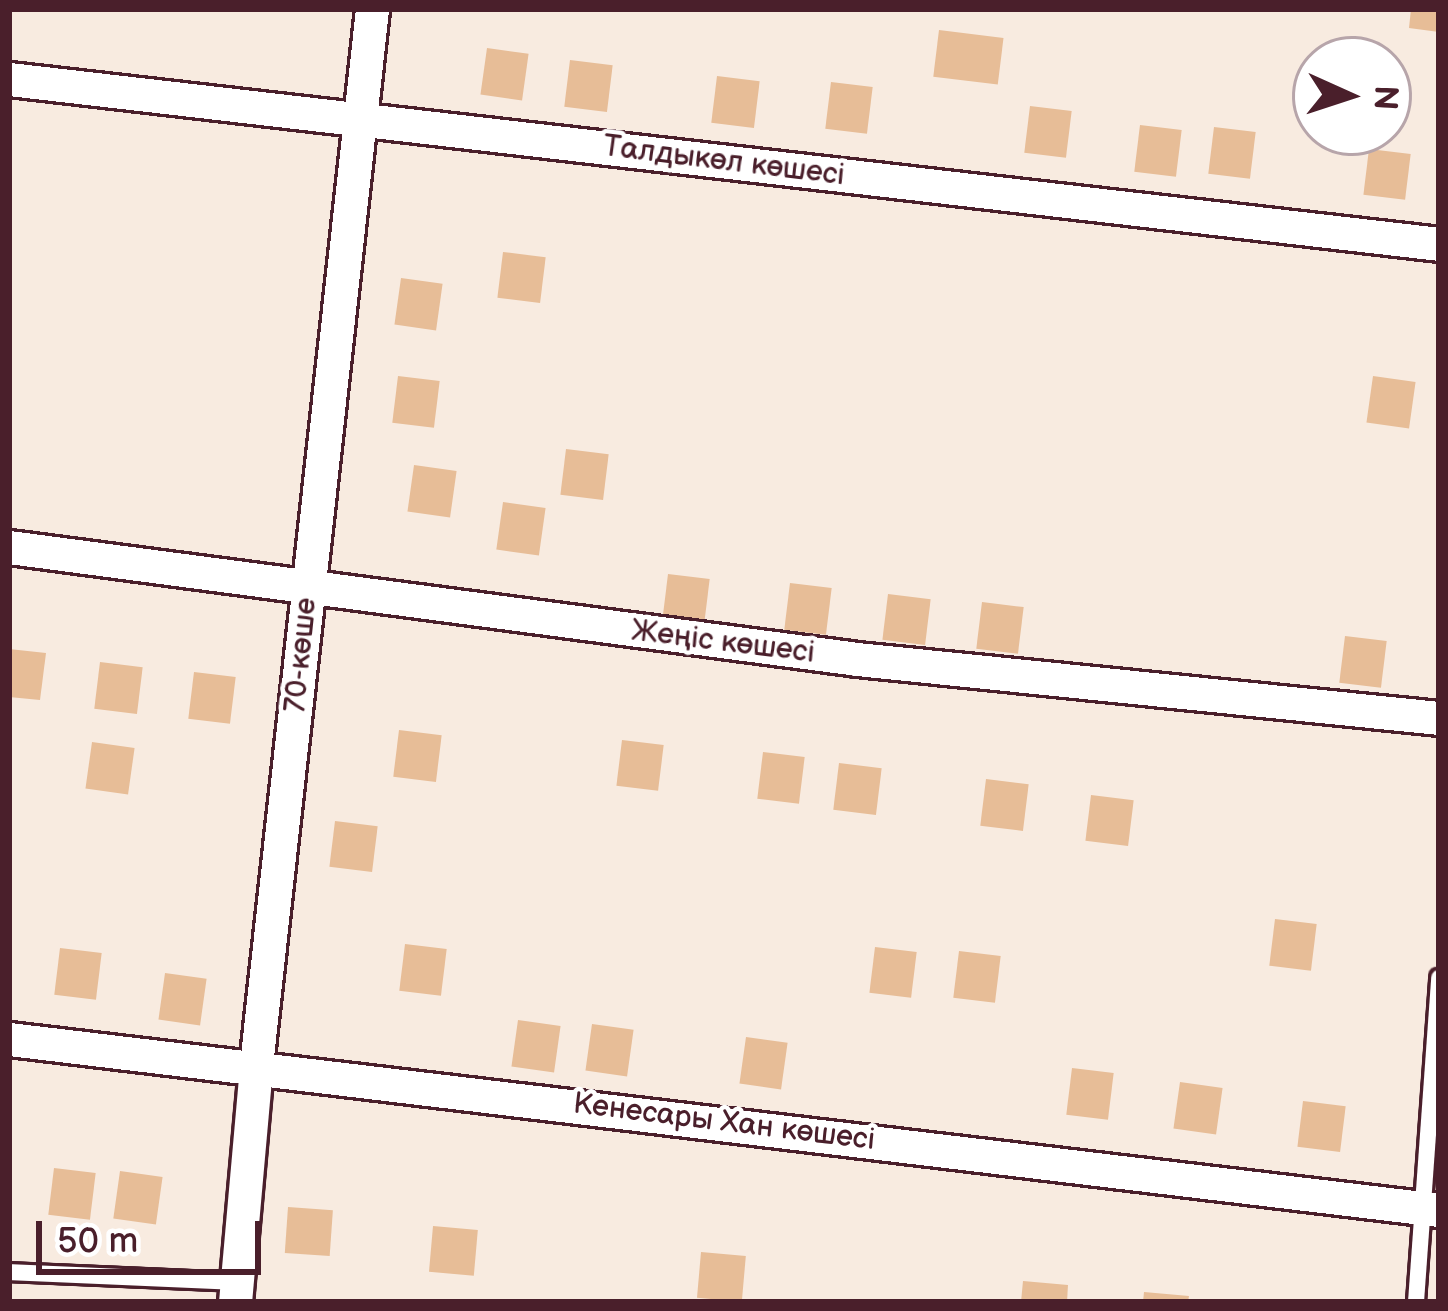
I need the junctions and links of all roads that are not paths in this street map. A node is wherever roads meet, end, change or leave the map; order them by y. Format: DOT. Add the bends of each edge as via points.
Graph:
graph roads {
  1 [pos="372,9"];
  2 [pos="9,79"];
  3 [pos="360,119"];
  4 [pos="1439,244"];
  5 [pos="9,547"];
  6 [pos="308,590"];
  7 [pos="1439,718"];
  8 [pos="1439,978"];
  9 [pos="9,1039"];
  10 [pos="256,1065"];
  11 [pos="1431,1209"];
  12 [pos="9,1272"];
  13 [pos="236,1292"];
  14 [pos="1416,1302"];
  1 -- 3 [label="street, 70-көше"];
  2 -- 3 [label="street, Талдыкөл көшесі"];
  3 -- 4 [label="street, Талдыкөл көшесі"];
  3 -- 6 [label="street, 70-көше"];
  5 -- 6 [label="street, Жеңіс көшесі"];
  6 -- 7 [label="street, Жеңіс көшесі" via="857,659"];
  6 -- 10 [label="street, 70-көше"];
  8 -- 11 [label="lane"];
  9 -- 10 [label="street, Кенесары Хан көшесі"];
  10 -- 11 [label="street, Кенесары Хан көшесі"];
  10 -- 13 [label="street, 70-көше"];
  11 -- 14 [label="lane"];
  12 -- 13 [label="lane"];
}
